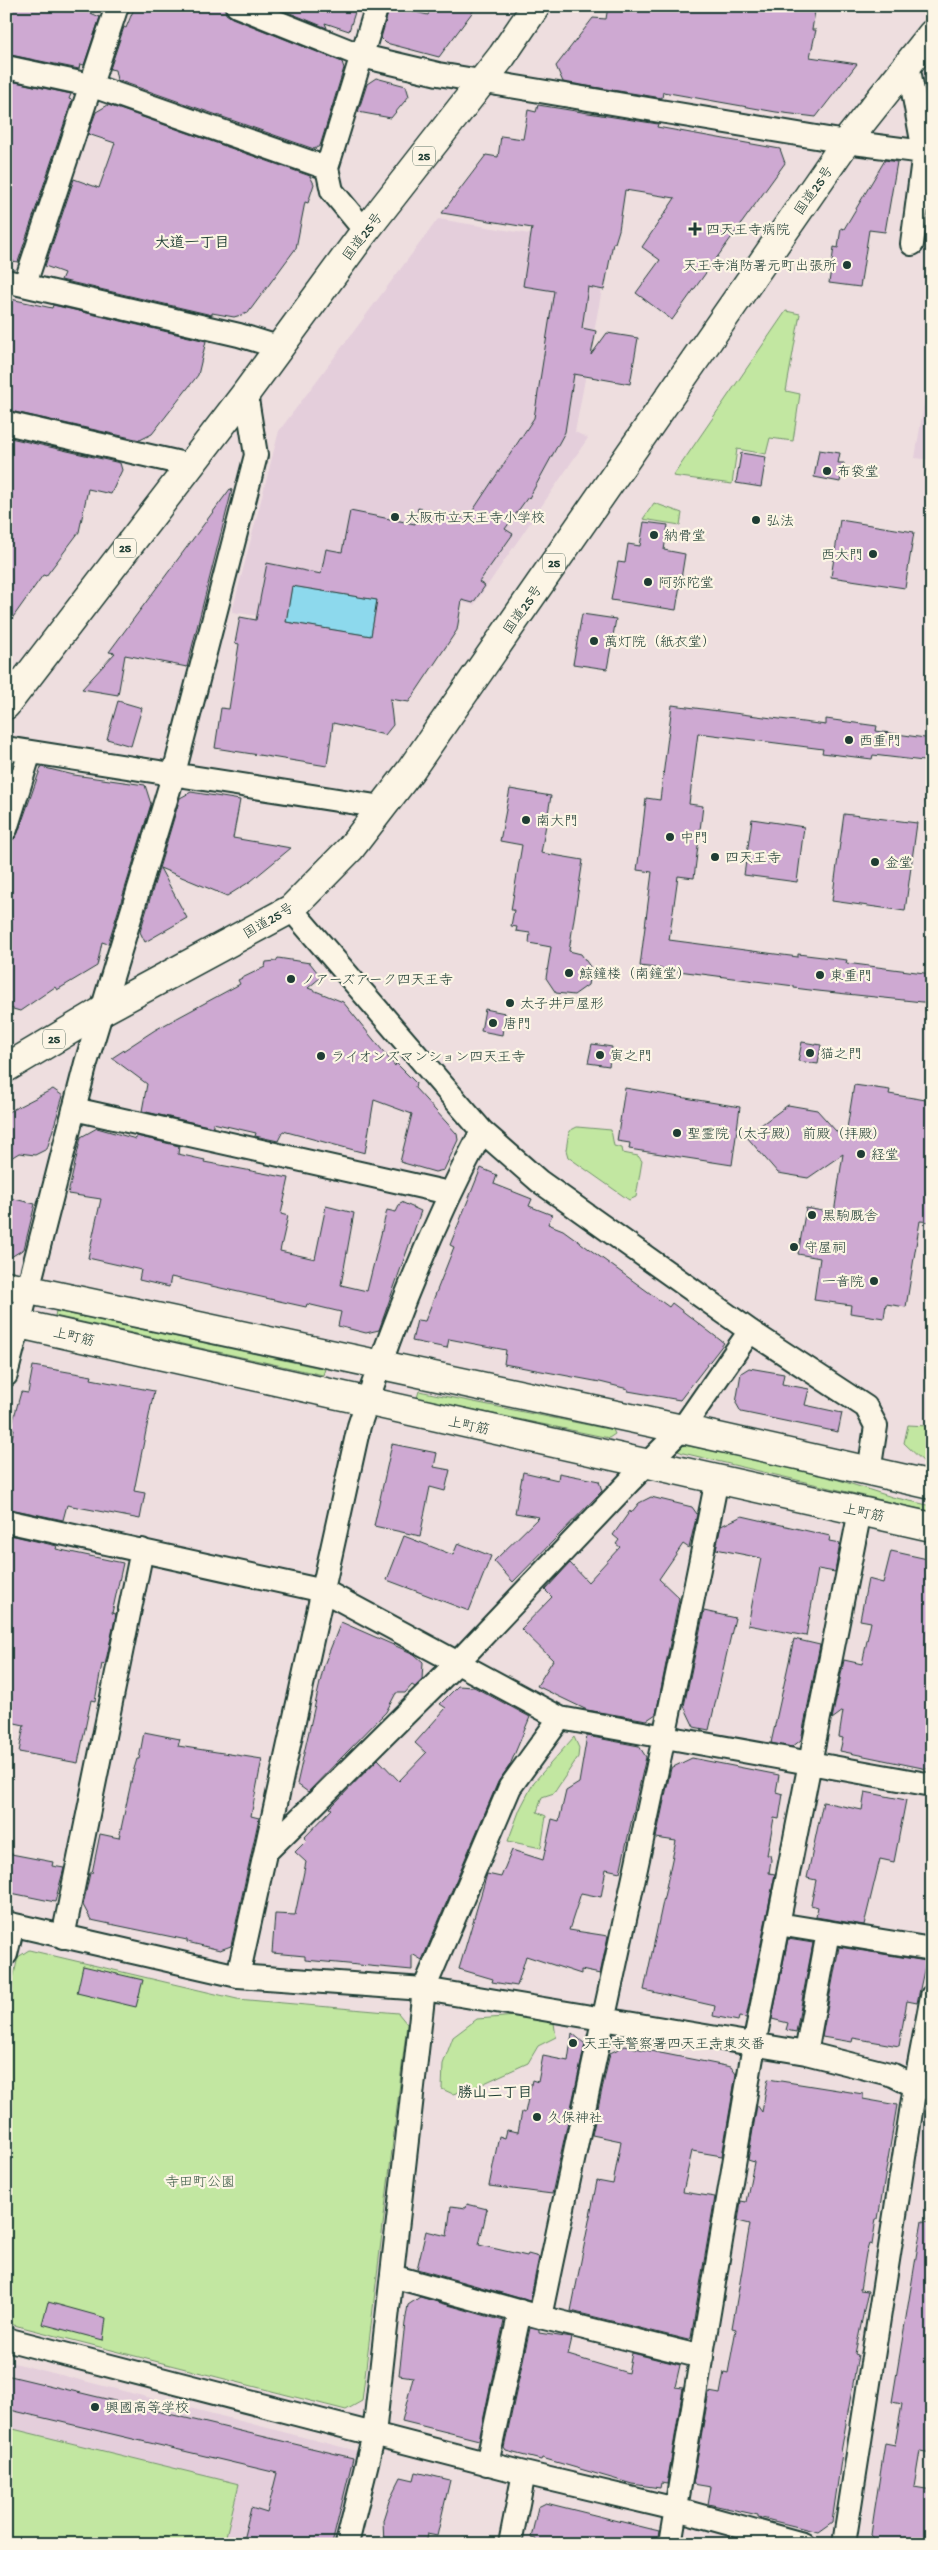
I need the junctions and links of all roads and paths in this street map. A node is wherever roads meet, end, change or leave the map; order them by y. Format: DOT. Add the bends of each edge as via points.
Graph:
graph roads {
  1 [pos="117,6"];
  2 [pos="237,6"];
  3 [pos="377,6"];
  4 [pos="536,6"];
  5 [pos="932,34"];
  6 [pos="362,56"];
  7 [pos="908,64"];
  8 [pos="6,67"];
  9 [pos="482,80"];
  10 [pos="90,85"];
  11 [pos="846,142"];
  12 [pos="928,153"];
  13 [pos="327,168"];
  14 [pos="365,231"];
  15 [pos="912,244"];
  16 [pos="15,282"];
  17 [pos="278,347"];
  18 [pos="246,393"];
  19 [pos="6,423"];
  20 [pos="189,465"];
  21 [pos="6,705"];
  22 [pos="6,748"];
  23 [pos="30,752"];
  24 [pos="174,773"];
  25 [pos="382,807"];
  26 [pos="6,829"];
  27 [pos="291,909"];
  28 [pos="102,1011"];
  29 [pos="6,1068"];
  30 [pos="74,1109"];
  31 [pos="482,1131"];
  32 [pos="449,1193"];
  33 [pos="17,1287"];
  34 [pos="12,1322"];
  35 [pos="750,1330"];
  36 [pos="380,1366"];
  37 [pos="6,1375"];
  38 [pos="367,1402"];
  39 [pos="682,1429"];
  40 [pos="647,1463"];
  41 [pos="869,1472"];
  42 [pos="717,1479"];
  43 [pos="932,1485"];
  44 [pos="860,1511"];
  45 [pos="6,1521"];
  46 [pos="932,1527"];
  47 [pos="142,1550"];
  48 [pos="324,1592"];
  49 [pos="458,1662"];
  50 [pos="560,1718"];
  51 [pos="665,1736"];
  52 [pos="810,1762"];
  53 [pos="932,1785"];
  54 [pos="267,1851"];
  55 [pos="10,1924"];
  56 [pos="778,1924"];
  57 [pos="828,1932"];
  58 [pos="63,1937"];
  59 [pos="932,1949"];
  60 [pos="6,1954"];
  61 [pos="238,1976"];
  62 [pos="424,1989"];
  63 [pos="932,1996"];
  64 [pos="602,2019"];
  65 [pos="754,2044"];
  66 [pos="806,2053"];
  67 [pos="923,2087"];
  68 [pos="392,2276"];
  69 [pos="530,2314"];
  70 [pos="6,2339"];
  71 [pos="702,2357"];
  72 [pos="374,2434"];
  73 [pos="487,2464"];
  74 [pos="524,2473"];
  75 [pos="676,2509"];
  76 [pos="347,2544"];
  77 [pos="510,2544"];
  78 [pos="670,2544"];
  79 [pos="803,2544"];
  80 [pos="844,2544"];
  1 -- 10 [label="street"];
  2 -- 6 [label="street"];
  3 -- 6 [label="street"];
  4 -- 9 [label="main road, 国道25号 / 25"];
  5 -- 7 [label="main road, 国道25号 / 25"];
  6 -- 9 [label="street" via="438,74"];
  6 -- 13 [label="street"];
  7 -- 11 [label="main road, 国道25号 / 25"];
  7 -- 12 [label="street"];
  8 -- 10 [label="street"];
  9 -- 11 [label="street"];
  9 -- 14 [label="main road, 国道25号 / 25"];
  10 -- 13 [label="street"];
  10 -- 16 [label="street"];
  11 -- 12 [label="street"];
  11 -- 25 [label="main road, 国道25号 / 25"];
  12 -- 15 [label="street"];
  13 -- 14 [label="street" via="332,191"];
  14 -- 17 [label="main road, 国道25号 / 25"];
  16 -- 17 [label="street"];
  17 -- 18 [label="main road, 国道25号 / 25"];
  18 -- 20 [label="main road, 国道25号 / 25"];
  18 -- 24 [label="street" via="256,455"];
  19 -- 20 [label="street"];
  20 -- 21 [label="main road, 国道25号 / 25"];
  22 -- 23 [label="street"];
  23 -- 24 [label="street"];
  23 -- 26 [label="street"];
  24 -- 25 [label="street"];
  24 -- 28 [label="street"];
  25 -- 27 [label="main road, 国道25号 / 25" via="350,849"];
  27 -- 28 [label="main road, 国道25号 / 25"];
  27 -- 31 [label="street"];
  28 -- 29 [label="main road, 国道25号 / 25"];
  28 -- 30 [label="street"];
  30 -- 32 [label="street"];
  30 -- 33 [label="street"];
  31 -- 32 [label="street"];
  31 -- 35 [label="street" via="539,1181"];
  32 -- 36 [label="street"];
  33 -- 34 [label="street"];
  33 -- 36 [label="main road"];
  34 -- 37 [label="street"];
  34 -- 38 [label="main road, 上町筋"];
  35 -- 39 [label="street"];
  35 -- 41 [label="street" via="866,1407 876,1426"];
  36 -- 38 [label="street"];
  36 -- 39 [label="main road"];
  38 -- 40 [label="main road, 上町筋"];
  38 -- 48 [label="street" via="359,1426"];
  39 -- 40 [label="street"];
  39 -- 41 [label="main road"];
  40 -- 42 [label="main road, 上町筋"];
  40 -- 49 [label="street"];
  41 -- 43 [label="main road"];
  42 -- 44 [label="main road, 上町筋"];
  42 -- 51 [label="street"];
  44 -- 46 [label="main road, 上町筋"];
  44 -- 52 [label="street"];
  45 -- 47 [label="street"];
  47 -- 48 [label="street"];
  47 -- 58 [label="street"];
  48 -- 49 [label="street"];
  48 -- 54 [label="street"];
  49 -- 50 [label="street"];
  49 -- 54 [label="street"];
  50 -- 51 [label="street"];
  50 -- 62 [label="street" via="510,1787"];
  51 -- 52 [label="street"];
  51 -- 64 [label="street"];
  52 -- 53 [label="street"];
  52 -- 56 [label="street"];
  54 -- 61 [label="street"];
  55 -- 58 [label="street"];
  55 -- 60 [label="street"];
  56 -- 57 [label="street"];
  56 -- 65 [label="street"];
  57 -- 59 [label="street"];
  57 -- 66 [label="street"];
  58 -- 61 [label="street"];
  61 -- 62 [label="street"];
  62 -- 64 [label="street"];
  62 -- 68 [label="street"];
  63 -- 67 [label="street"];
  64 -- 65 [label="street"];
  64 -- 69 [label="street"];
  65 -- 66 [label="street"];
  65 -- 71 [label="street"];
  66 -- 67 [label="street" via="893,2075"];
  67 -- 80 [label="street"];
  68 -- 69 [label="street"];
  68 -- 72 [label="street"];
  69 -- 71 [label="street"];
  69 -- 73 [label="street"];
  70 -- 72 [label="street"];
  71 -- 75 [label="street"];
  72 -- 73 [label="street"];
  72 -- 76 [label="street"];
  73 -- 74 [label="street"];
  74 -- 75 [label="street"];
  74 -- 77 [label="street"];
  75 -- 78 [label="street"];
  75 -- 79 [label="street"];
}
